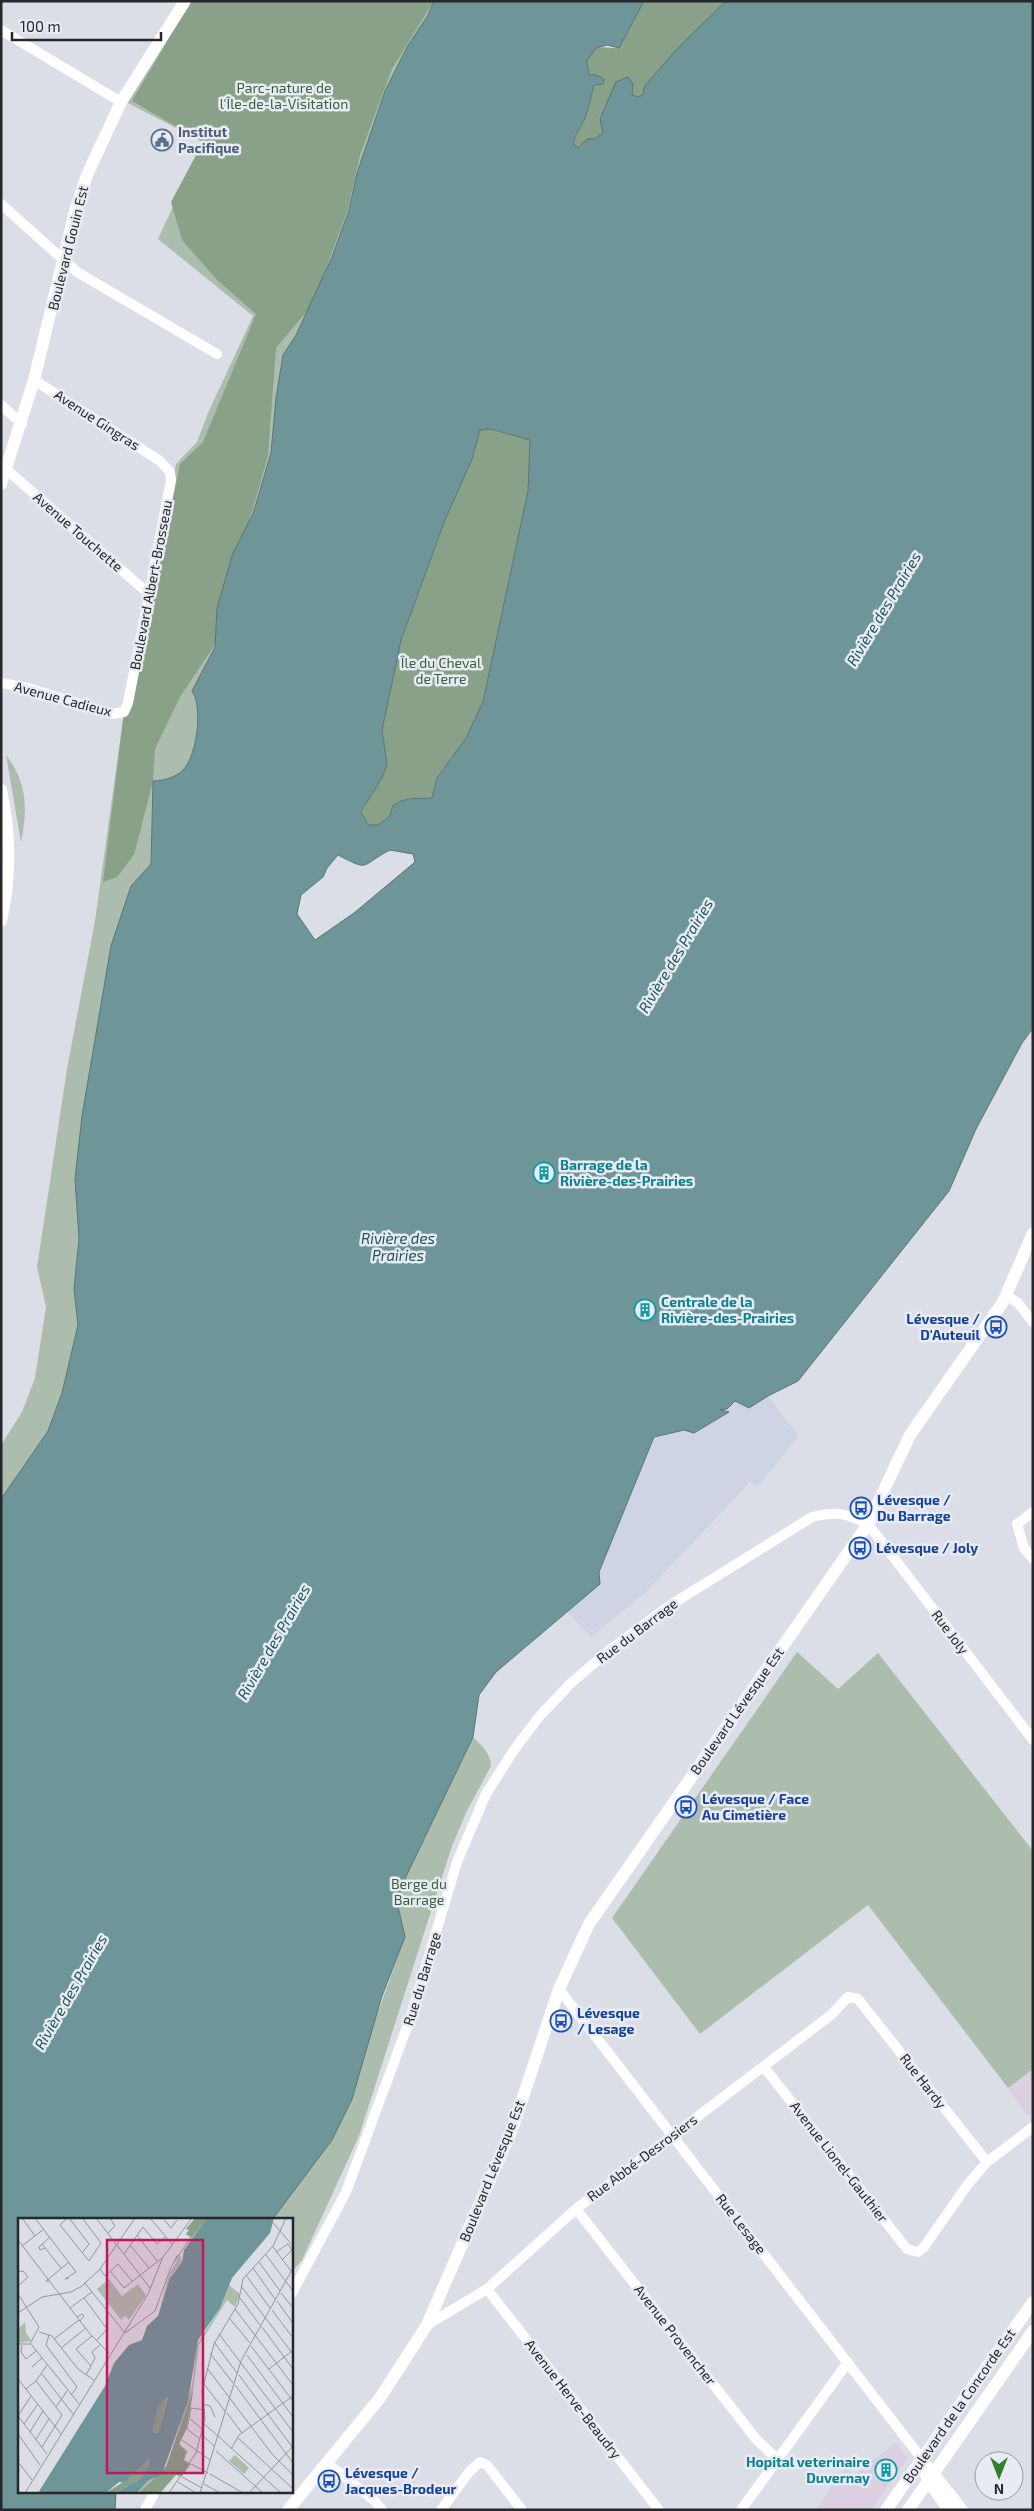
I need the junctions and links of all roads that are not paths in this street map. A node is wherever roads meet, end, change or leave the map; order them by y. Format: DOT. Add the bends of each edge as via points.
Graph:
graph roads {
  1 [pos="185,1"];
  2 [pos="1,30"];
  3 [pos="121,102"];
  4 [pos="1,204"];
  5 [pos="64,262"];
  6 [pos="217,354"];
  7 [pos="34,380"];
  8 [pos="1,405"];
  9 [pos="22,424"];
  10 [pos="160,461"];
  11 [pos="7,470"];
  12 [pos="1,484"];
  13 [pos="149,594"];
  14 [pos="1,683"];
  15 [pos="124,712"];
  16 [pos="1,790"];
  17 [pos="1,921"];
  18 [pos="1033,1233"];
  19 [pos="1006,1295"];
  20 [pos="1033,1322"];
  21 [pos="1033,1512"];
  22 [pos="868,1524"];
  23 [pos="1033,1559"];
  24 [pos="1033,1740"];
  25 [pos="559,1989"];
  26 [pos="858,1999"];
  27 [pos="764,2067"];
  28 [pos="1033,2127"];
  29 [pos="672,2135"];
  30 [pos="987,2162"];
  31 [pos="576,2209"];
  32 [pos="294,2282"];
  33 [pos="487,2289"];
  34 [pos="1033,2302"];
  35 [pos="427,2324"];
  36 [pos="1033,2331"];
  37 [pos="848,2362"];
  38 [pos="776,2458"];
  39 [pos="922,2459"];
  40 [pos="327,2463"];
  41 [pos="930,2477"];
  42 [pos="154,2494"];
  43 [pos="145,2510"];
  44 [pos="288,2510"];
  45 [pos="382,2510"];
  46 [pos="441,2510"];
  47 [pos="522,2510"];
  48 [pos="659,2510"];
  49 [pos="740,2510"];
  50 [pos="886,2510"];
  51 [pos="908,2510"];
  52 [pos="950,2510"];
  53 [pos="962,2510"];
  1 -- 3 [label="street, Boulevard Gouin Est"];
  2 -- 3 [label="street"];
  3 -- 5 [label="street, Boulevard Gouin Est" via="84,183"];
  4 -- 5 [label="street"];
  5 -- 6 [label="street"];
  5 -- 7 [label="street, Boulevard Gouin Est"];
  7 -- 9 [label="street, Boulevard Gouin Est"];
  7 -- 10 [label="street, Avenue Gingras"];
  8 -- 9 [label="street"];
  9 -- 11 [label="street, Boulevard Gouin Est"];
  10 -- 13 [label="street, Boulevard Albert-Brosseau" via="170,472 171,480"];
  11 -- 12 [label="street, Boulevard Gouin Est"];
  11 -- 13 [label="street, Avenue Touchette"];
  13 -- 15 [label="street, Boulevard Albert-Brosseau"];
  14 -- 15 [label="street, Avenue Cadieux" via="33,689 112,714"];
  16 -- 17 [label="street" via="7,818 9,858 8,887"];
  18 -- 19 [label="street, Boulevard Lévesque Est"];
  19 -- 20 [label="street" via="1018,1303"];
  19 -- 22 [label="street, Boulevard Lévesque Est" via="910,1435"];
  21 -- 23 [label="street" via="1017,1524 1024,1548"];
  22 -- 24 [label="street, Rue Joly"];
  22 -- 25 [label="street, Boulevard Lévesque Est" via="589,1924"];
  22 -- 32 [label="street, Rue du Barrage" via="846,1513 832,1512 812,1517 672,1604 612,1648 571,1683 538,1718 486,1794 457,1862 410,2019 346,2192"];
  25 -- 29 [label="street, Rue Lesage"];
  25 -- 35 [label="street, Boulevard Lévesque Est" via="513,2127"];
  26 -- 27 [label="street, Rue Abbé-Desrosiers" via="848,1997 831,2015"];
  26 -- 30 [label="street, Rue Hardy"];
  27 -- 29 [label="street, Rue Abbé-Desrosiers"];
  27 -- 30 [label="street, Avenue Lionel-Gauthier" via="907,2249 918,2252 924,2247"];
  28 -- 30 [label="street"];
  29 -- 31 [label="street, Rue Abbé-Desrosiers"];
  29 -- 37 [label="street, Rue Lesage"];
  31 -- 33 [label="street, Rue Abbé-Desrosiers"];
  31 -- 38 [label="street, Avenue Provencher" via="756,2439"];
  33 -- 35 [label="street, Rue Abbé-Desrosiers"];
  33 -- 48 [label="street, Avenue Herve-Beaudry"];
  34 -- 39 [label="street, Boulevard de la Concorde Est"];
  35 -- 40 [label="street, Boulevard Lévesque Est" via="380,2398"];
  36 -- 41 [label="street, Boulevard de la Concorde Est"];
  37 -- 38 [label="street"];
  37 -- 39 [label="street, Rue Lesage"];
  38 -- 49 [label="street"];
  39 -- 41 [label="street"];
  39 -- 50 [label="street, Boulevard de la Concorde Est"];
  40 -- 44 [label="street, Boulevard Lévesque Est"];
  40 -- 45 [label="street"];
  41 -- 51 [label="street, Boulevard de la Concorde Est"];
  41 -- 52 [label="street"];
  41 -- 53 [label="street"];
  42 -- 43 [label="street"];
  46 -- 47 [label="street" via="480,2462 487,2465"];
}
